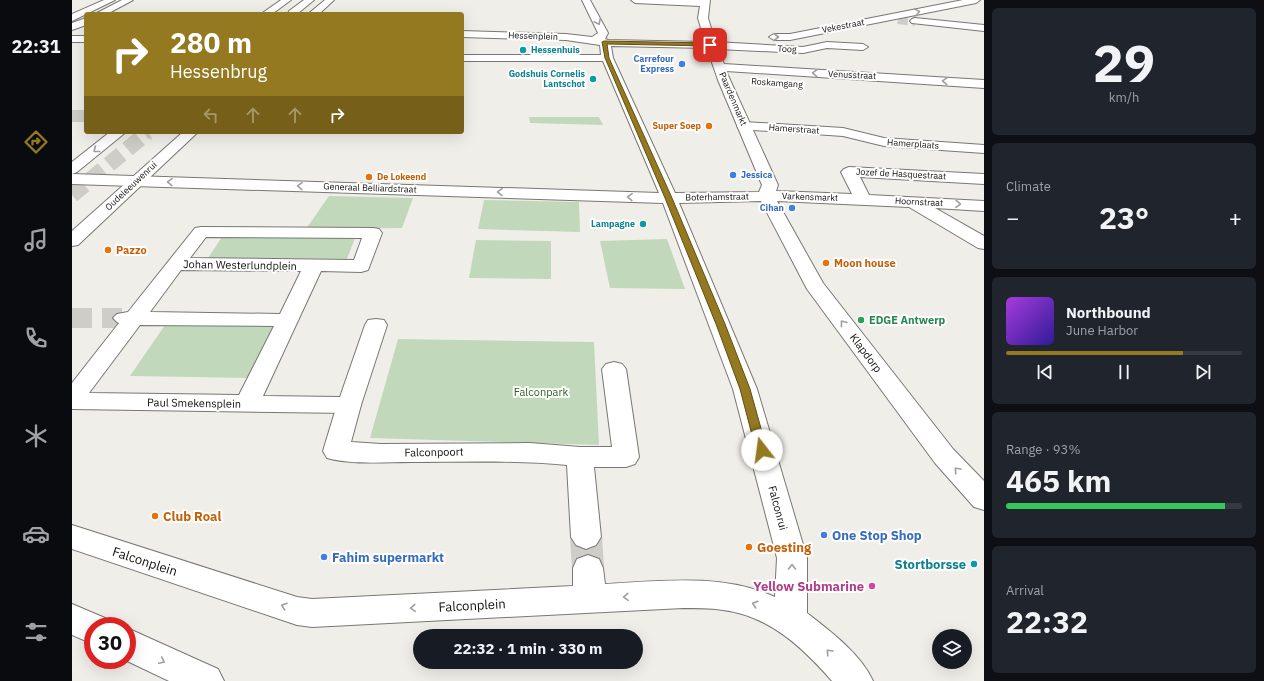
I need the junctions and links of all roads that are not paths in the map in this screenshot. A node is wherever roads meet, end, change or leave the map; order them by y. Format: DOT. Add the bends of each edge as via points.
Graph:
graph roads {
  1 [pos="111,0"];
  2 [pos="129,0"];
  3 [pos="287,0"];
  4 [pos="310,0"];
  5 [pos="330,0"];
  6 [pos="586,0"];
  7 [pos="635,0"];
  8 [pos="976,0"];
  9 [pos="705,2"];
  10 [pos="84,12"];
  11 [pos="85,12"];
  12 [pos="104,12"];
  13 [pos="269,12"];
  14 [pos="292,12"];
  15 [pos="315,12"];
  16 [pos="72,18"];
  17 [pos="915,21"];
  18 [pos="84,22"];
  19 [pos="984,28"];
  20 [pos="72,29"];
  21 [pos="84,30"];
  22 [pos="464,34"];
  23 [pos="747,37"];
  24 [pos="762,37"];
  25 [pos="72,39"];
  26 [pos="84,39"];
  27 [pos="710,41"];
  28 [pos="599,42"];
  29 [pos="862,47"];
  30 [pos="467,58"];
  31 [pos="607,58"];
  32 [pos="731,77"];
  33 [pos="782,83"];
  34 [pos="984,84"];
  35 [pos="744,126"];
  36 [pos="843,132"];
  37 [pos="116,134"];
  38 [pos="189,134"];
  39 [pos="984,149"];
  40 [pos="72,169"];
  41 [pos="72,179"];
  42 [pos="984,180"];
  43 [pos="138,181"];
  44 [pos="766,196"];
  45 [pos="669,198"];
  46 [pos="859,199"];
  47 [pos="912,202"];
  48 [pos="984,206"];
  49 [pos="72,241"];
  50 [pos="984,244"];
  51 [pos="176,264"];
  52 [pos="314,265"];
  53 [pos="129,318"];
  54 [pos="288,320"];
  55 [pos="376,326"];
  56 [pos="614,370"];
  57 [pos="72,400"];
  58 [pos="247,404"];
  59 [pos="349,406"];
  60 [pos="580,457"];
  61 [pos="984,499"];
  62 [pos="72,537"];
  63 [pos="586,537"];
  64 [pos="588,568"];
  65 [pos="590,598"];
  66 [pos="72,619"];
  67 [pos="791,620"];
  68 [pos="84,625"];
  69 [pos="136,648"];
  70 [pos="206,681"];
  71 [pos="855,681"];
  1 -- 11 [label="street"];
  2 -- 12 [label="street"];
  3 -- 13 [label="street"];
  4 -- 14 [label="street"];
  5 -- 15 [label="street"];
  6 -- 28 [label="street, one-way" via="603,33"];
  7 -- 9 [label="street"];
  24 -- 8 [label="street, Vekestraat, one-way" via="790,37"];
  9 -- 27 [label="street, Paardenmarkt" via="703,18"];
  10 -- 16 [label="street"];
  17 -- 19 [label="street"];
  18 -- 20 [label="street"];
  20 -- 21 [label="street"];
  22 -- 28 [label="street, Hessenplein" via="545,35"];
  23 -- 27 [label="street"];
  25 -- 26 [label="street"];
  27 -- 28 [label="street, Hessenplein"];
  27 -- 29 [label="street, Toog" via="803,50 826,45"];
  27 -- 32 [label="street, Paardenmarkt"];
  28 -- 31 [label="street, Falconrui"];
  30 -- 31 [label="street"];
  31 -- 45 [label="street, Falconrui"];
  32 -- 33 [label="street, Roskamgang"];
  34 -- 32 [label="street, Venusstraat, one-way"];
  32 -- 35 [label="street, Paardenmarkt"];
  35 -- 36 [label="street, Hamerstraat"];
  35 -- 44 [label="street, Paardenmarkt" via="770,185"];
  36 -- 39 [label="street, Hamerplaats" via="884,142"];
  37 -- 40 [label="street, one-way"];
  38 -- 43 [label="street, Oudeleeuwenrui"];
  41 -- 43 [label="street, Generaal Belliardstraat"];
  42 -- 46 [label="street, Jozef de Hasquestraat" via="849,172"];
  45 -- 43 [label="street, Generaal Belliardstraat, one-way"];
  43 -- 49 [label="street, Oudeleeuwenrui"];
  44 -- 45 [label="street, Boterhamstraat"];
  44 -- 46 [label="street, Varkensmarkt"];
  61 -- 44 [label="street, Klapdorp, one-way" via="944,456 814,285"];
  67 -- 45 [label="street, Falconrui, one-way" via="792,558 745,389"];
  46 -- 47 [label="street, Hoornstraat"];
  47 -- 48 [label="street, Hoornstraat, one-way"];
  47 -- 50 [label="street"];
  51 -- 52 [label="street, Johan Westerlundplein"];
  51 -- 52 [label="street, Johan Westerlundplein" via="201,232 373,234 361,266"];
  51 -- 53 [label="street, Paul Smekensplein"];
  52 -- 54 [label="street, Paul Smekensplein"];
  53 -- 54 [label="street"];
  53 -- 57 [label="street, Paul Smekensplein"];
  54 -- 58 [label="street, Paul Smekensplein"];
  55 -- 59 [label="street, Falconpoort"];
  56 -- 60 [label="street, Falconpoort" via="626,457"];
  57 -- 58 [label="street, Paul Smekensplein"];
  58 -- 59 [label="street"];
  59 -- 60 [label="street, Falconpoort" via="336,451 530,452"];
  60 -- 63 [label="street"];
  65 -- 62 [label="street, Falconplein, one-way" via="312,613 297,611"];
  64 -- 65 [label="street"];
  67 -- 65 [label="street, Falconplein, one-way" via="757,604 724,596 682,594"];
  66 -- 68 [label="street"];
  71 -- 67 [label="street, Falconplein, one-way" via="821,644"];
  69 -- 70 [label="street, one-way"];
}
